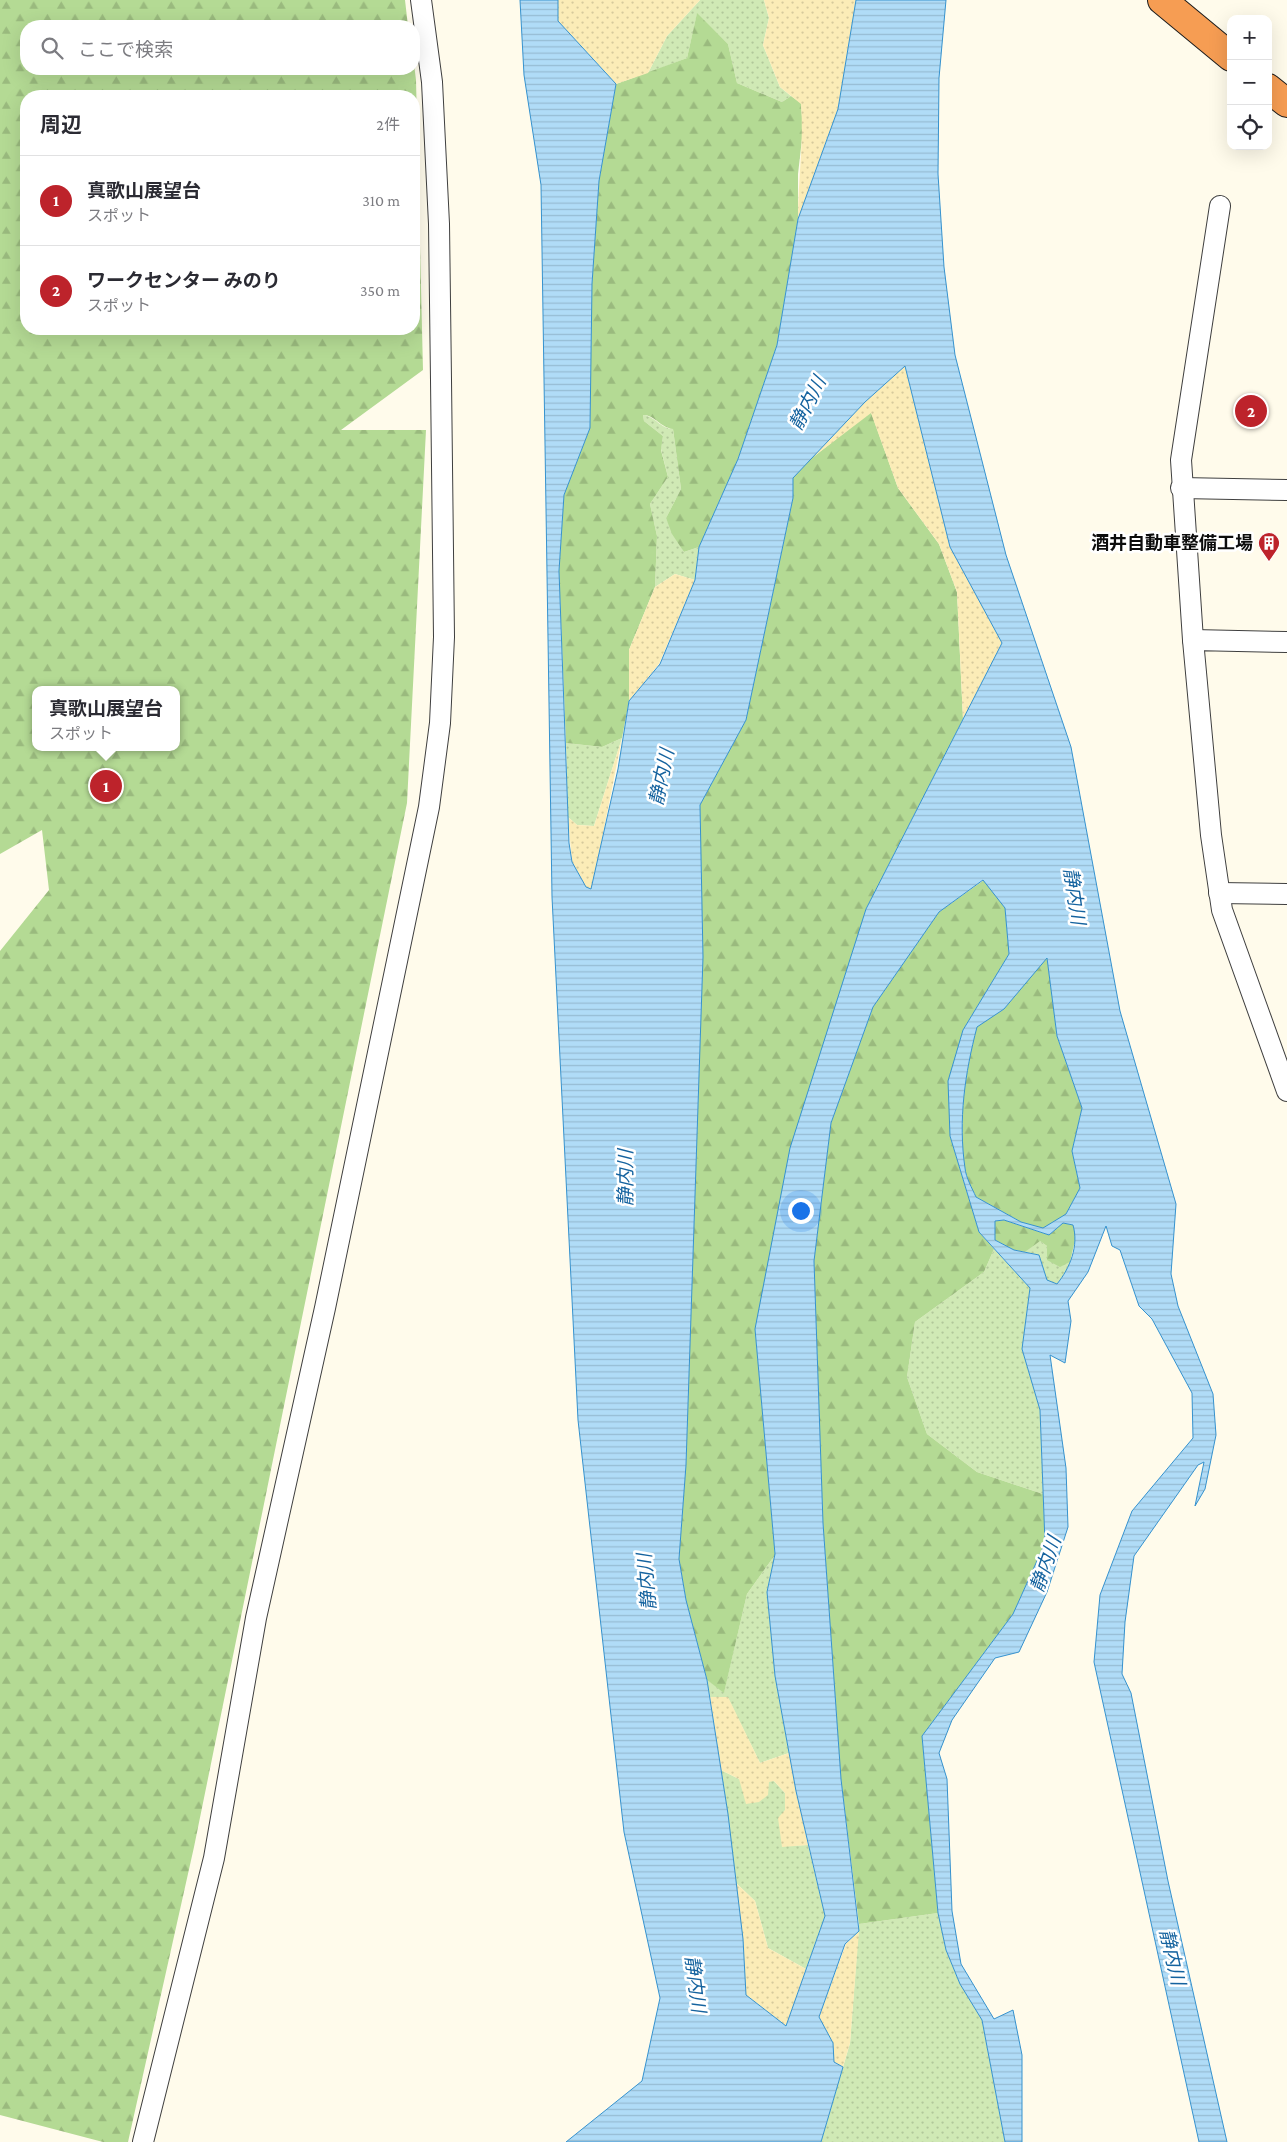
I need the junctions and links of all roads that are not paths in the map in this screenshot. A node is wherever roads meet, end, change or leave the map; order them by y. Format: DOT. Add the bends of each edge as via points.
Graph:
graph roads {
  1 [pos="421,0"];
  2 [pos="1162,0"];
  3 [pos="1222,49"];
  4 [pos="1272,91"];
  5 [pos="1287,103"];
  6 [pos="1220,206"];
  7 [pos="1181,488"];
  8 [pos="1287,490"];
  9 [pos="1193,640"];
  10 [pos="1287,642"];
  11 [pos="1219,893"];
  12 [pos="1287,894"];
  13 [pos="1287,1091"];
  14 [pos="143,2142"];
  1 -- 14 [label="street" via="432,82 439,224 444,637 440,723 429,807 325,1308 256,1618 214,1858"];
  2 -- 3 [label="highway"];
  4 -- 5 [label="highway"];
  6 -- 7 [label="street" via="1180,460"];
  7 -- 8 [label="street"];
  7 -- 9 [label="street"];
  9 -- 10 [label="street"];
  9 -- 11 [label="street"];
  11 -- 12 [label="street"];
  11 -- 13 [label="street" via="1222,910"];
}
